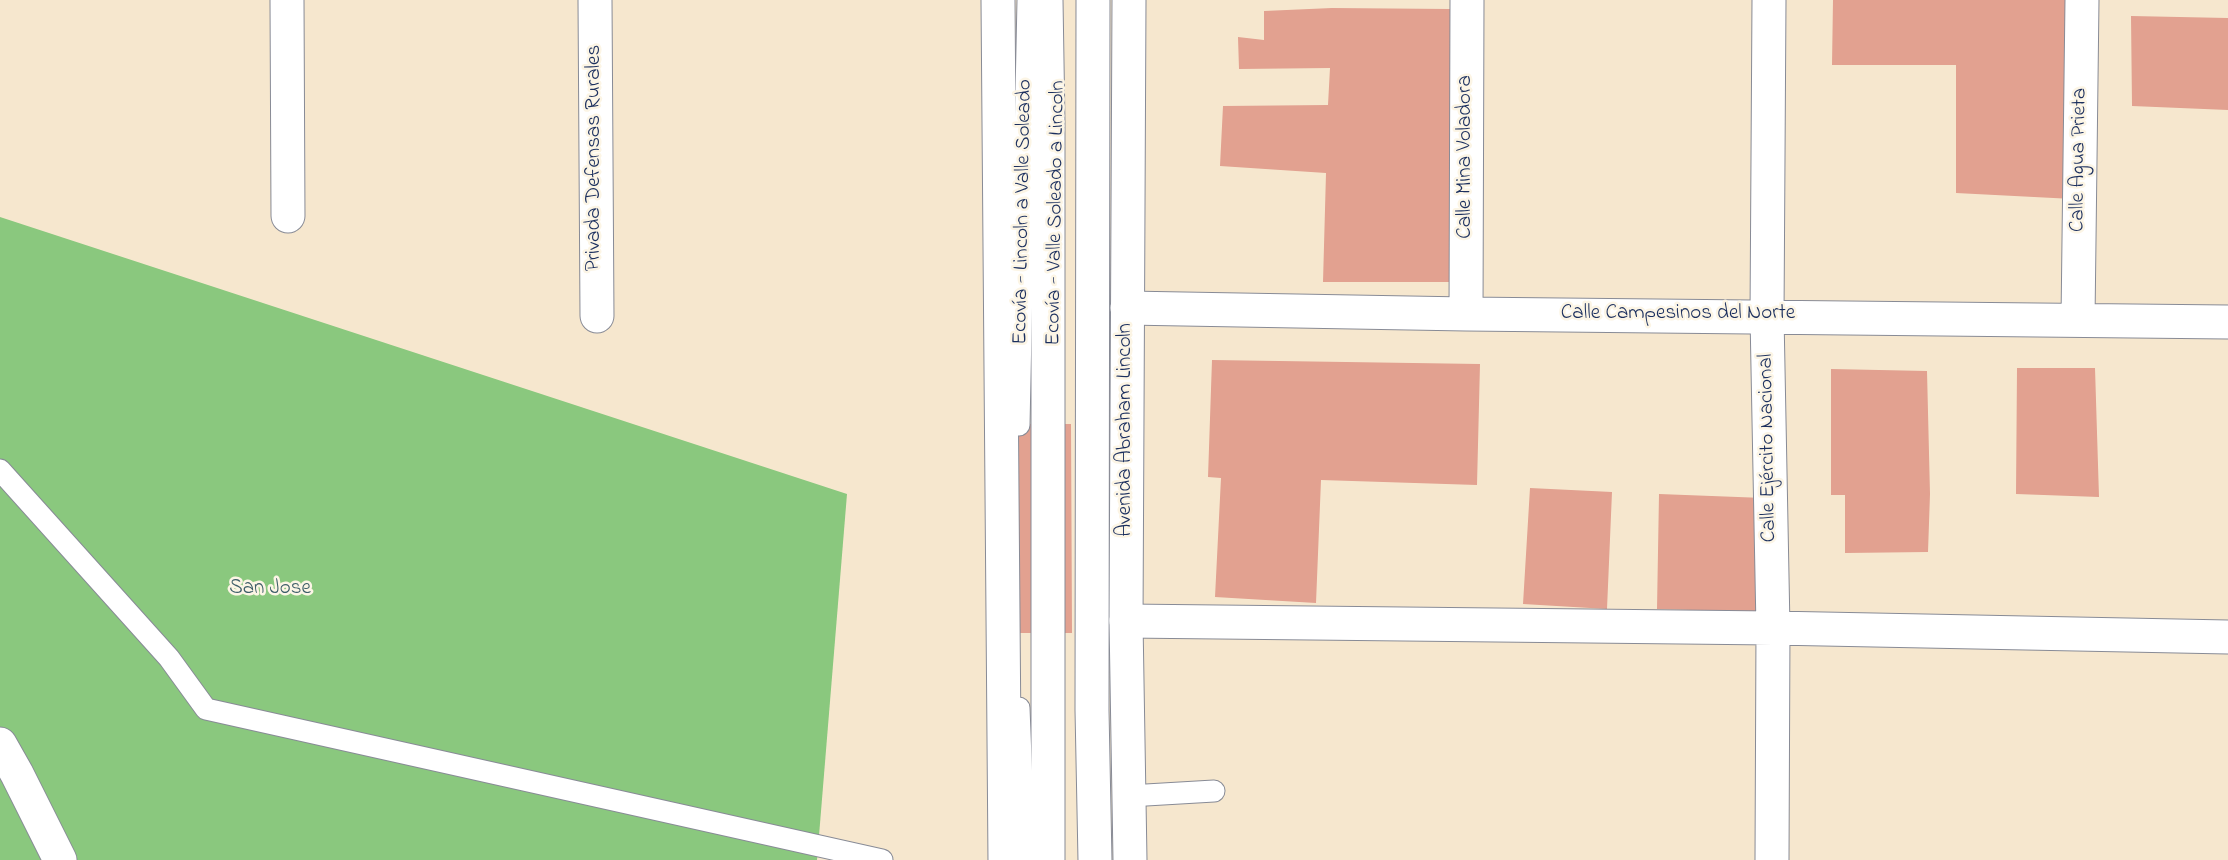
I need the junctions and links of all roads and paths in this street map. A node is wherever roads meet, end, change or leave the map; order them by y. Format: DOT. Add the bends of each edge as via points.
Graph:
graph roads {
  1 [pos="287,0"];
  2 [pos="595,0"];
  3 [pos="998,0"];
  4 [pos="1028,0"];
  5 [pos="1046,0"];
  6 [pos="1062,0"];
  7 [pos="1093,0"];
  8 [pos="1129,0"];
  9 [pos="1467,0"];
  10 [pos="1769,0"];
  11 [pos="2082,0"];
  12 [pos="288,216"];
  13 [pos="1127,308"];
  14 [pos="1466,314"];
  15 [pos="597,316"];
  16 [pos="1767,316"];
  17 [pos="2078,320"];
  18 [pos="2228,322"];
  19 [pos="1019,425"];
  20 [pos="1053,425"];
  21 [pos="0,470"];
  22 [pos="1126,621"];
  23 [pos="1773,628"];
  24 [pos="1016,633"];
  25 [pos="1054,633"];
  26 [pos="2228,637"];
  27 [pos="0,744"];
  28 [pos="1214,791"];
  29 [pos="1129,796"];
  30 [pos="60,860"];
  31 [pos="882,860"];
  32 [pos="1005,860"];
  33 [pos="1025,860"];
  34 [pos="1048,860"];
  35 [pos="1063,860"];
  36 [pos="1095,860"];
  37 [pos="1130,860"];
  38 [pos="1772,860"];
  1 -- 12 [label="street"];
  2 -- 15 [label="street, Privada Defensas Rurales"];
  3 -- 32 [label="street"];
  4 -- 19 [label="lane, Ecovía - Lincoln a Valle Soleado"];
  5 -- 34 [label="street"];
  6 -- 20 [label="lane, Ecovía - Valle Soleado a Lincoln"];
  7 -- 36 [label="street"];
  8 -- 13 [label="street, Avenida Abraham Lincoln"];
  9 -- 14 [label="street, Calle Mina Voladora"];
  10 -- 16 [label="street, Calle Ejército Nacional"];
  11 -- 17 [label="street, Calle Agua Prieta"];
  13 -- 14 [label="street, Calle Campesinos del Norte"];
  13 -- 22 [label="street, Avenida Abraham Lincoln"];
  14 -- 16 [label="street, Calle Campesinos del Norte"];
  16 -- 17 [label="street, Calle Campesinos del Norte"];
  16 -- 23 [label="street, Calle Ejército Nacional"];
  17 -- 18 [label="street, Calle Campesinos del Norte"];
  21 -- 31 [label="lane" via="169,658 206,710"];
  22 -- 23 [label="street"];
  22 -- 29 [label="street, Avenida Abraham Lincoln"];
  23 -- 26 [label="street"];
  23 -- 38 [label="street, Calle Ejército Nacional"];
  24 -- 33 [label="lane"];
  25 -- 35 [label="lane"];
  27 -- 30 [label="street"];
  28 -- 29 [label="lane"];
  29 -- 37 [label="street, Avenida Abraham Lincoln"];
}
